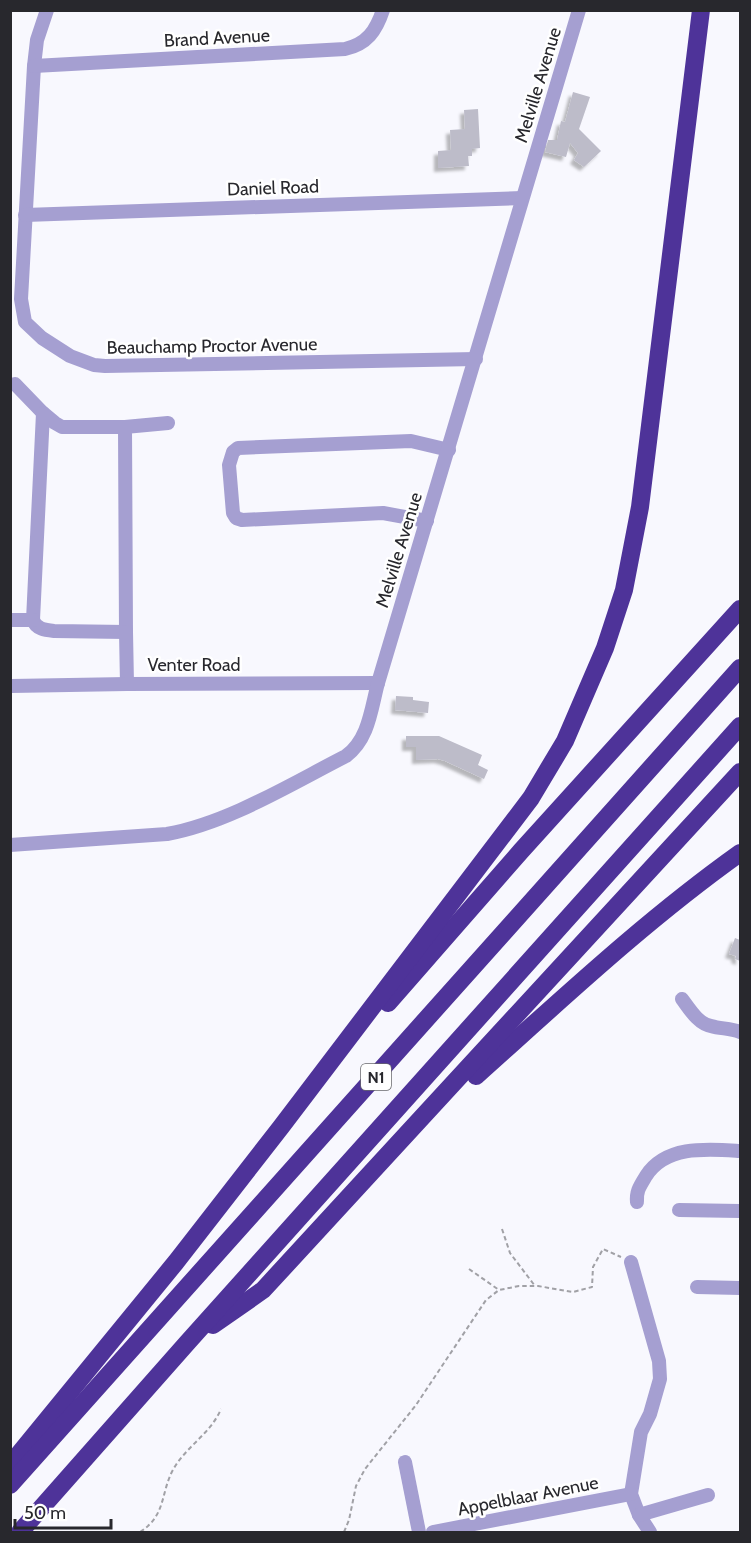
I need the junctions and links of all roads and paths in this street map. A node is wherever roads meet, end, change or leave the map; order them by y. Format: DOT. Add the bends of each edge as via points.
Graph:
graph roads {
  1 [pos="47,10"];
  2 [pos="383,10"];
  3 [pos="579,10"];
  4 [pos="701,10"];
  5 [pos="34,66"];
  6 [pos="522,198"];
  7 [pos="25,215"];
  8 [pos="476,359"];
  9 [pos="15,384"];
  10 [pos="43,413"];
  11 [pos="168,423"];
  12 [pos="125,427"];
  13 [pos="449,450"];
  14 [pos="427,521"];
  15 [pos="741,609"];
  16 [pos="10,620"];
  17 [pos="33,620"];
  18 [pos="126,632"];
  19 [pos="741,668"];
  20 [pos="378,682"];
  21 [pos="127,684"];
  22 [pos="11,686"];
  23 [pos="741,726"];
  24 [pos="741,772"];
  25 [pos="10,845"];
  26 [pos="741,853"];
  27 [pos="682,999"];
  28 [pos="741,1032"];
  29 [pos="281,1127"];
  30 [pos="398,1145"];
  31 [pos="741,1151"];
  32 [pos="637,1202"];
  33 [pos="679,1210"];
  34 [pos="741,1211"];
  35 [pos="502,1228"];
  36 [pos="631,1262"];
  37 [pos="469,1269"];
  38 [pos="535,1286"];
  39 [pos="697,1287"];
  40 [pos="741,1288"];
  41 [pos="499,1290"];
  42 [pos="187,1343"];
  43 [pos="221,1409"];
  44 [pos="405,1462"];
  45 [pos="10,1465"];
  46 [pos="10,1485"];
  47 [pos="631,1494"];
  48 [pos="708,1495"];
  49 [pos="639,1515"];
  50 [pos="20,1533"];
  51 [pos="140,1533"];
  52 [pos="344,1533"];
  53 [pos="418,1533"];
  54 [pos="433,1533"];
  55 [pos="650,1533"];
  1 -- 5 [label="street, Beauchamp Proctor Avenue"];
  2 -- 5 [label="street, Brand Avenue" via="367,40 345,49"];
  3 -- 6 [label="street, Melville Avenue"];
  4 -- 29 [label="highway" via="639,507 624,590 605,648 565,741 531,798"];
  5 -- 7 [label="street, Beauchamp Proctor Avenue"];
  6 -- 7 [label="street, Daniel Road"];
  6 -- 8 [label="street, Melville Avenue"];
  7 -- 8 [label="street, Beauchamp Proctor Avenue" via="21,299 25,322 70,356 94,365"];
  8 -- 13 [label="street, Melville Avenue"];
  9 -- 10 [label="street"];
  10 -- 12 [label="street" via="62,427"];
  10 -- 17 [label="street"];
  11 -- 12 [label="street"];
  12 -- 18 [label="street"];
  13 -- 14 [label="street, Melville Avenue"];
  13 -- 14 [label="street" via="411,441 238,448 230,459 233,513 242,520 383,513"];
  14 -- 20 [label="street, Melville Avenue"];
  15 -- 29 [label="highway" via="521,851"];
  16 -- 17 [label="street"];
  17 -- 18 [label="street" via="36,626 54,632"];
  18 -- 21 [label="street"];
  19 -- 46 [label="highway, N1"];
  20 -- 21 [label="street, Venter Road"];
  20 -- 25 [label="street, Melville Avenue" via="363,738 356,749 214,822 167,834"];
  21 -- 22 [label="street, Venter Road"];
  23 -- 42 [label="highway, N1"];
  24 -- 30 [label="highway"];
  26 -- 30 [label="highway" via="633,935"];
  27 -- 28 [label="street" via="702,1023"];
  29 -- 45 [label="highway"];
  30 -- 42 [label="highway" via="263,1290"];
  31 -- 32 [label="street" via="699,1149 658,1162 636,1192"];
  33 -- 34 [label="street"];
  35 -- 38 [label="path" via="510,1253"];
  36 -- 38 [label="path" via="603,1249 593,1267 591,1287 573,1292"];
  36 -- 47 [label="street" via="659,1361 660,1379 641,1432"];
  37 -- 41 [label="path"];
  38 -- 41 [label="path"];
  39 -- 40 [label="street"];
  41 -- 52 [label="path" via="486,1300 416,1405 365,1469 356,1486"];
  42 -- 50 [label="highway, N1"];
  43 -- 51 [label="path" via="217,1420 175,1466 157,1517"];
  44 -- 53 [label="street"];
  47 -- 49 [label="street"];
  47 -- 54 [label="street, Appelblaar Avenue"];
  48 -- 49 [label="street"];
  49 -- 55 [label="street"];
}
